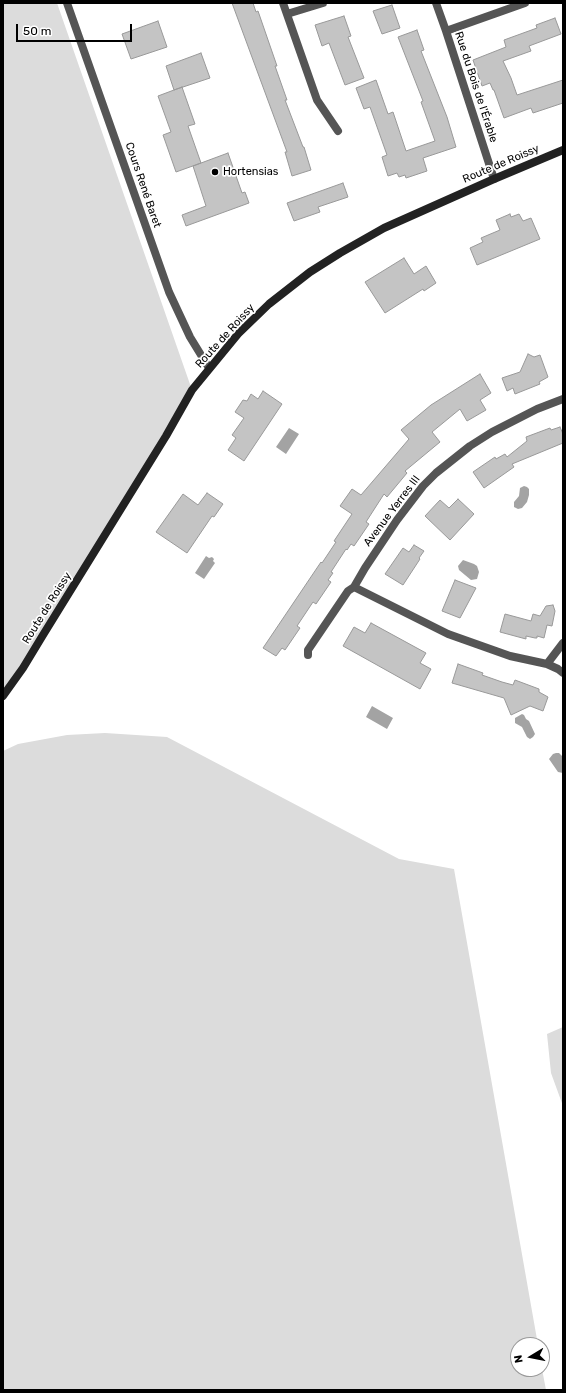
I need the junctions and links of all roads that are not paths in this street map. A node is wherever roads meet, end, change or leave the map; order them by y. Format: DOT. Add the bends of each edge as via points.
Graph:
graph roads {
  1 [pos="67,3"];
  2 [pos="283,3"];
  3 [pos="323,3"];
  4 [pos="436,3"];
  5 [pos="525,3"];
  6 [pos="287,14"];
  7 [pos="446,31"];
  8 [pos="338,131"];
  9 [pos="563,150"];
  10 [pos="494,179"];
  11 [pos="210,368"];
  12 [pos="563,399"];
  13 [pos="354,587"];
  14 [pos="563,644"];
  15 [pos="308,655"];
  16 [pos="547,664"];
  17 [pos="563,674"];
  18 [pos="3,696"];
  1 -- 11 [label="street, Cours René Baret" via="169,292 190,337"];
  2 -- 6 [label="street"];
  3 -- 6 [label="street"];
  4 -- 7 [label="street, Rue du Bois de l'Érable"];
  5 -- 7 [label="street"];
  6 -- 8 [label="street" via="317,100"];
  7 -- 10 [label="street, Rue du Bois de l'Érable"];
  9 -- 10 [label="main road, Route de Roissy"];
  10 -- 11 [label="main road, Route de Roissy" via="384,228 310,272 269,304 238,334"];
  11 -- 18 [label="main road, Route de Roissy" via="192,390 23,668"];
  12 -- 13 [label="street, Avenue Yerres III" via="492,432 436,473 396,520"];
  13 -- 15 [label="street, Avenue Yerres III" via="348,591 308,650"];
  13 -- 16 [label="street" via="448,634 510,656"];
  14 -- 16 [label="street"];
  16 -- 17 [label="street"];
}
